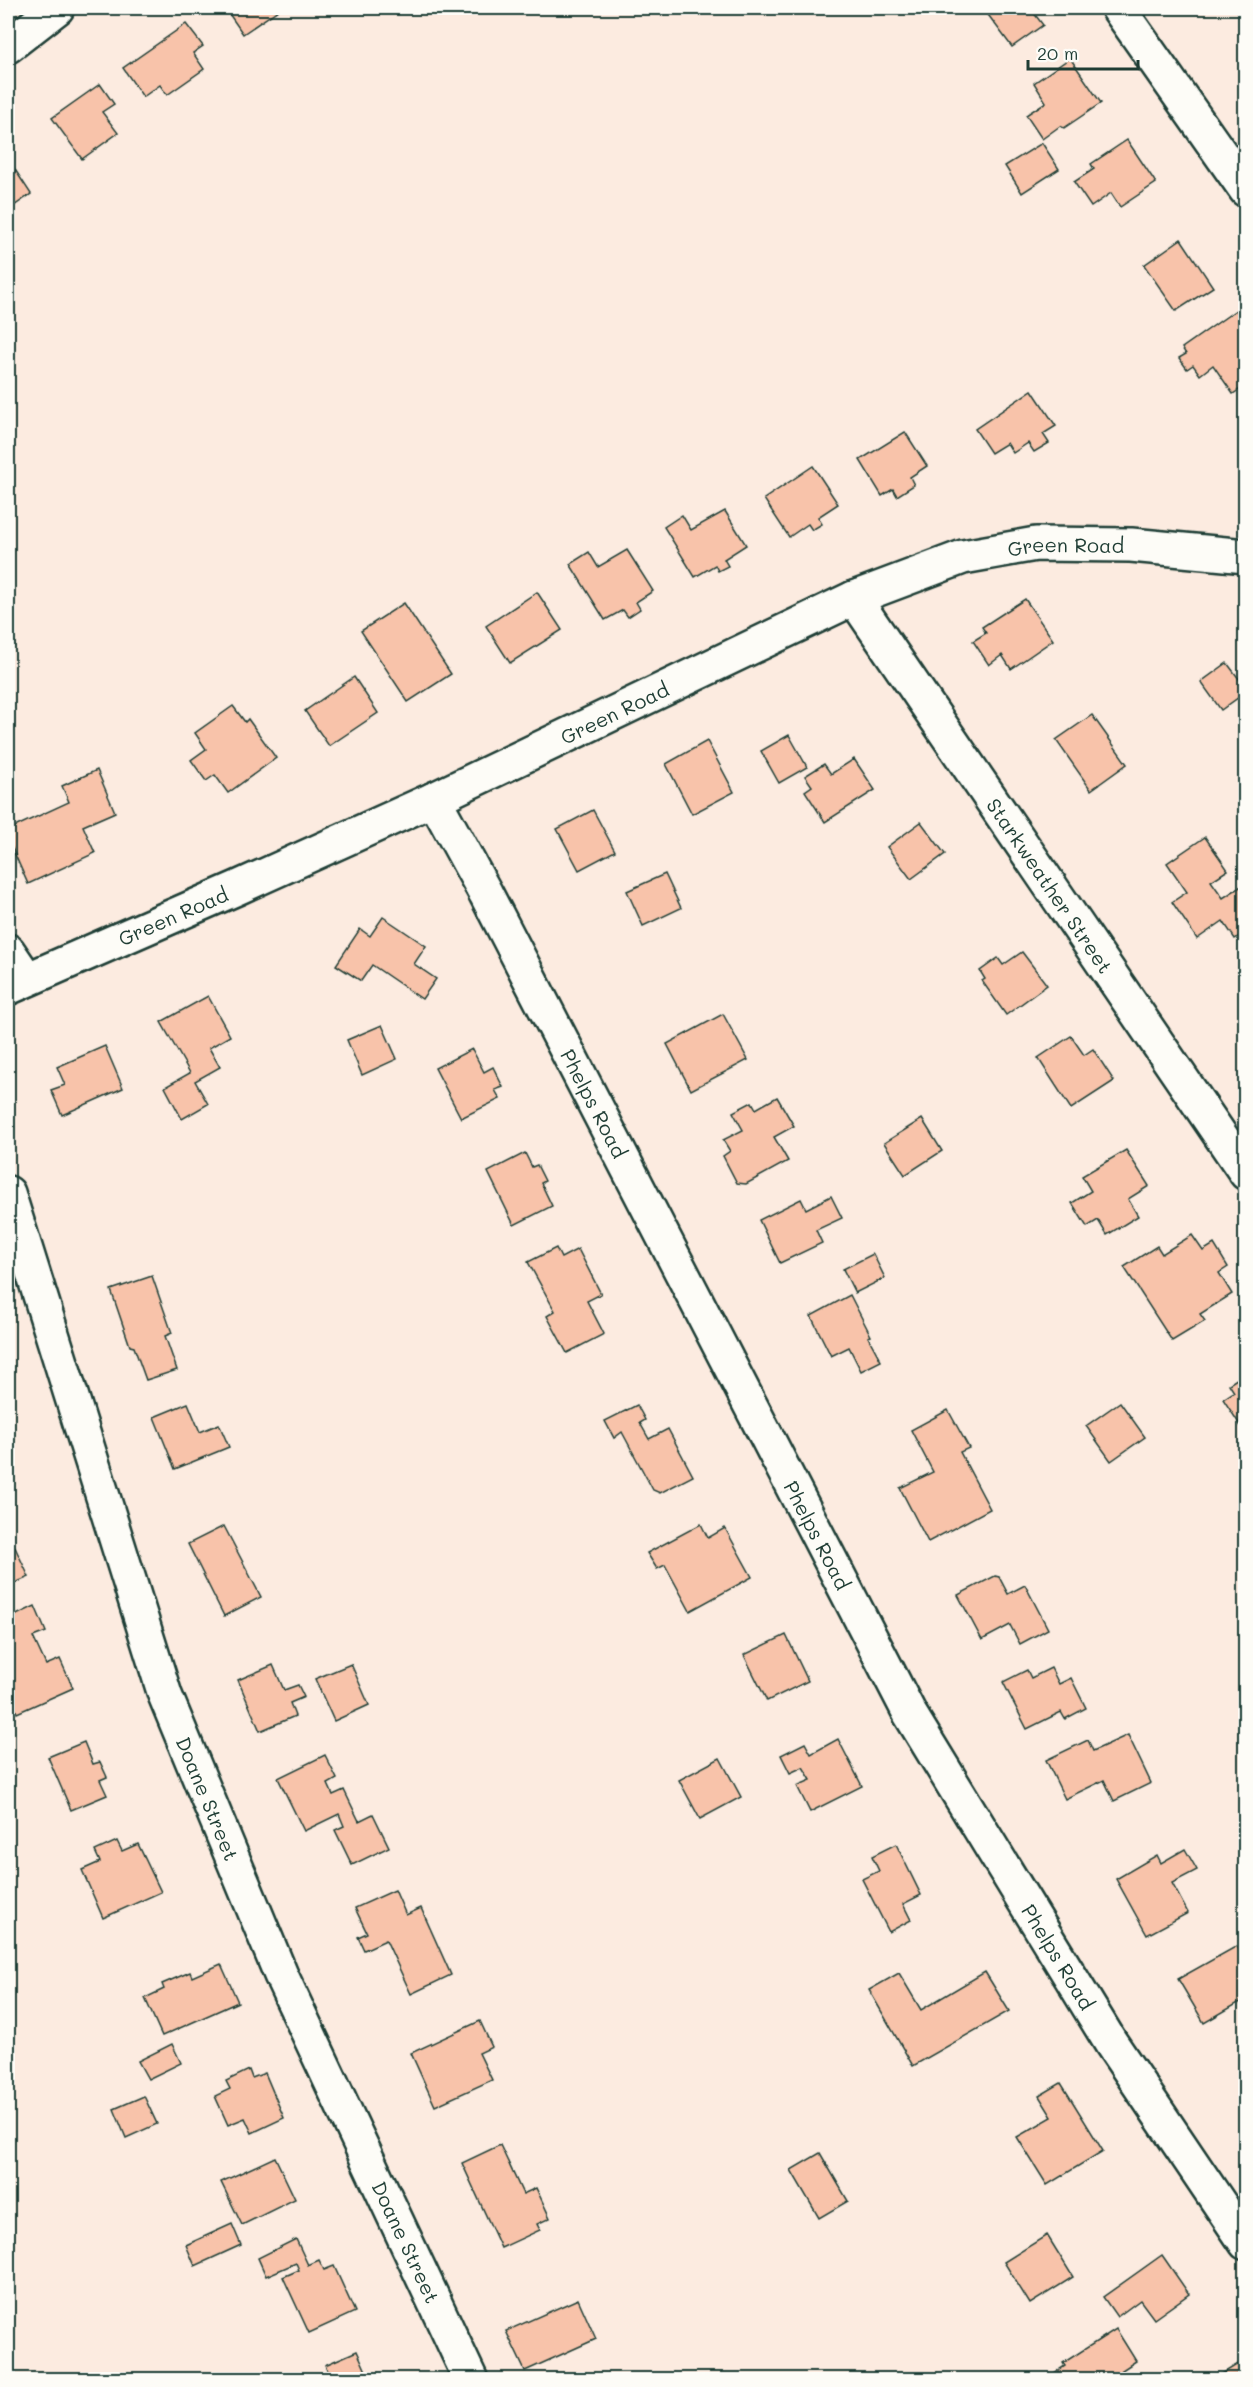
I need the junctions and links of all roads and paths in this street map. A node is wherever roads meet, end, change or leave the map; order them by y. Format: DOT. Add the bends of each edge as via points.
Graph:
graph roads {
  1 [pos="57,8"];
  2 [pos="1118,8"];
  3 [pos="8,46"];
  4 [pos="1245,190"];
  5 [pos="1245,556"];
  6 [pos="854,598"];
  7 [pos="434,799"];
  8 [pos="8,951"];
  9 [pos="17,983"];
  10 [pos="1245,1173"];
  11 [pos="8,1193"];
  12 [pos="1245,2243"];
  13 [pos="471,2379"];
  1 -- 3 [label="street"];
  2 -- 4 [label="street"];
  5 -- 6 [label="street, Green Road" via="1131,544 1036,544 963,557"];
  6 -- 7 [label="street, Green Road"];
  6 -- 10 [label="street, Starkweather Street"];
  7 -- 9 [label="street, Green Road"];
  7 -- 12 [label="street, Phelps Road" via="910,1714 1111,2043"];
  8 -- 9 [label="street"];
  11 -- 13 [label="street, Doane Street" via="165,1695 281,1975"];
}
